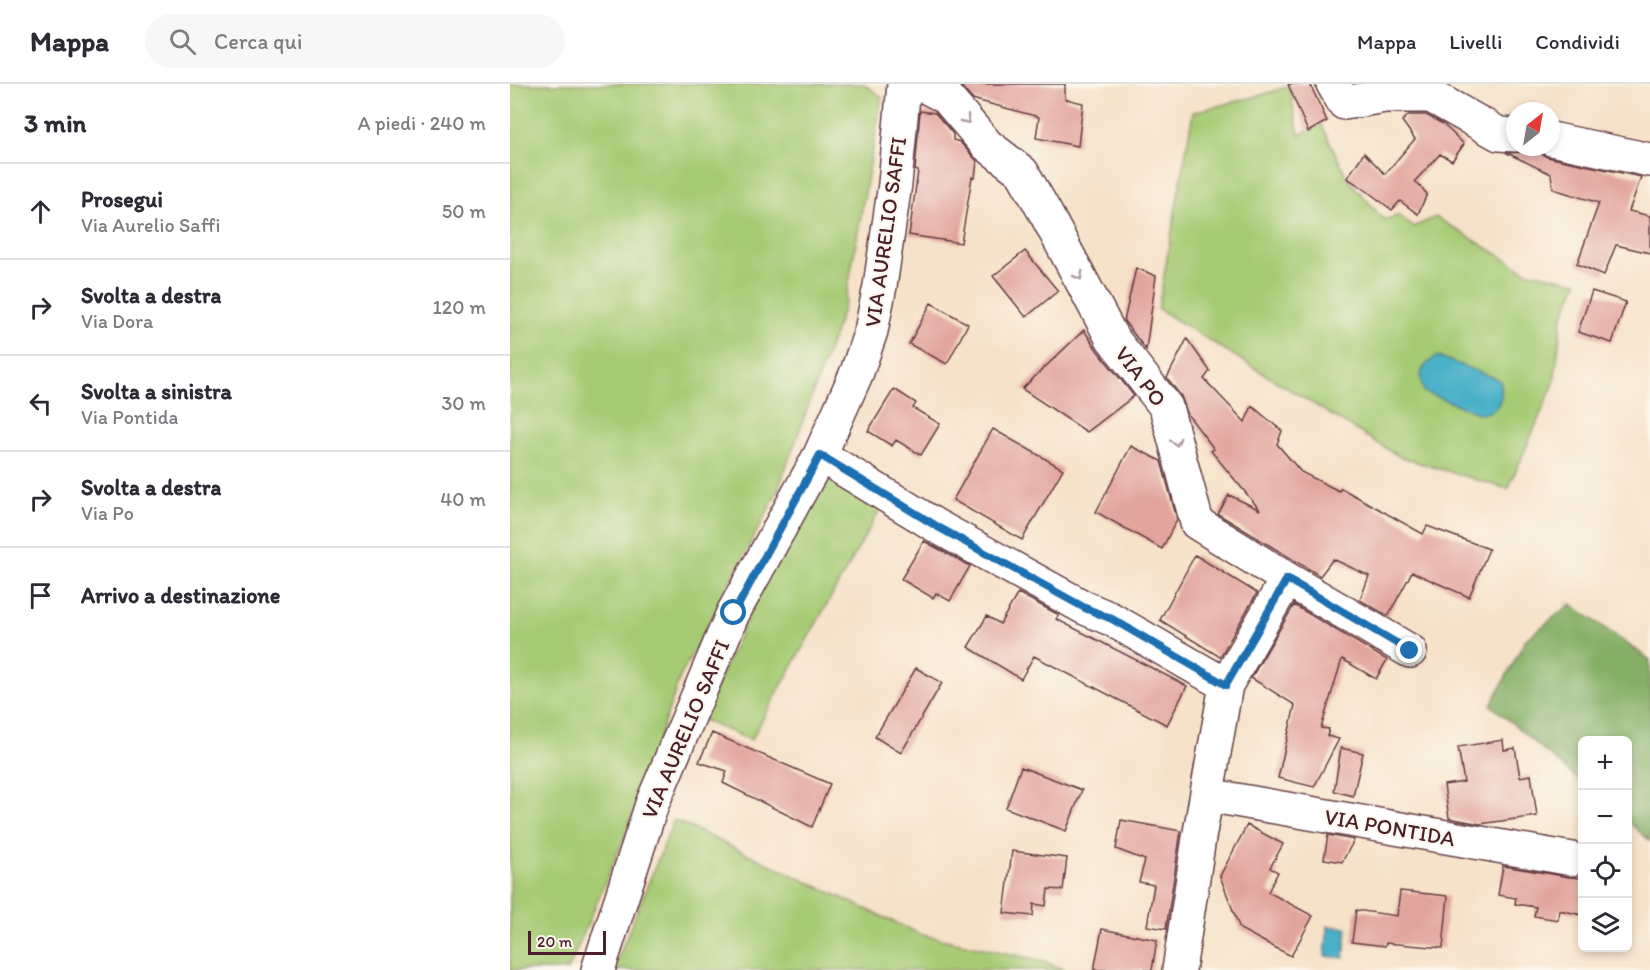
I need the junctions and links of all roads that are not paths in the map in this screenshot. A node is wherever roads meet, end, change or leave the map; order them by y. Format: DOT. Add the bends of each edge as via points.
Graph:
graph roads {
  1 [pos="904,84"];
  2 [pos="921,84"];
  3 [pos="1333,84"];
  4 [pos="1506,134"];
  5 [pos="1560,142"];
  6 [pos="1650,160"];
  7 [pos="820,455"];
  8 [pos="1287,579"];
  9 [pos="1410,651"];
  10 [pos="1226,685"];
  11 [pos="1207,795"];
  12 [pos="1572,859"];
  13 [pos="598,970"];
  14 [pos="1179,970"];
  1 -- 7 [label="street, VIA AURELIO SAFFI" via="895,184 871,331"];
  2 -- 8 [label="street, VIA PO, one-way" via="946,97 987,145 1022,172 1112,338 1166,407 1197,522"];
  3 -- 4 [label="street" via="1344,103 1385,96 1431,96"];
  5 -- 6 [label="street"];
  7 -- 10 [label="street" via="938,527 1112,619"];
  7 -- 13 [label="street, VIA AURELIO SAFFI" via="734,613 652,804"];
  8 -- 9 [label="street, VIA PO"];
  8 -- 10 [label="street"];
  10 -- 11 [label="street"];
  11 -- 12 [label="street, VIA PONTIDA"];
  11 -- 14 [label="street"];
}
